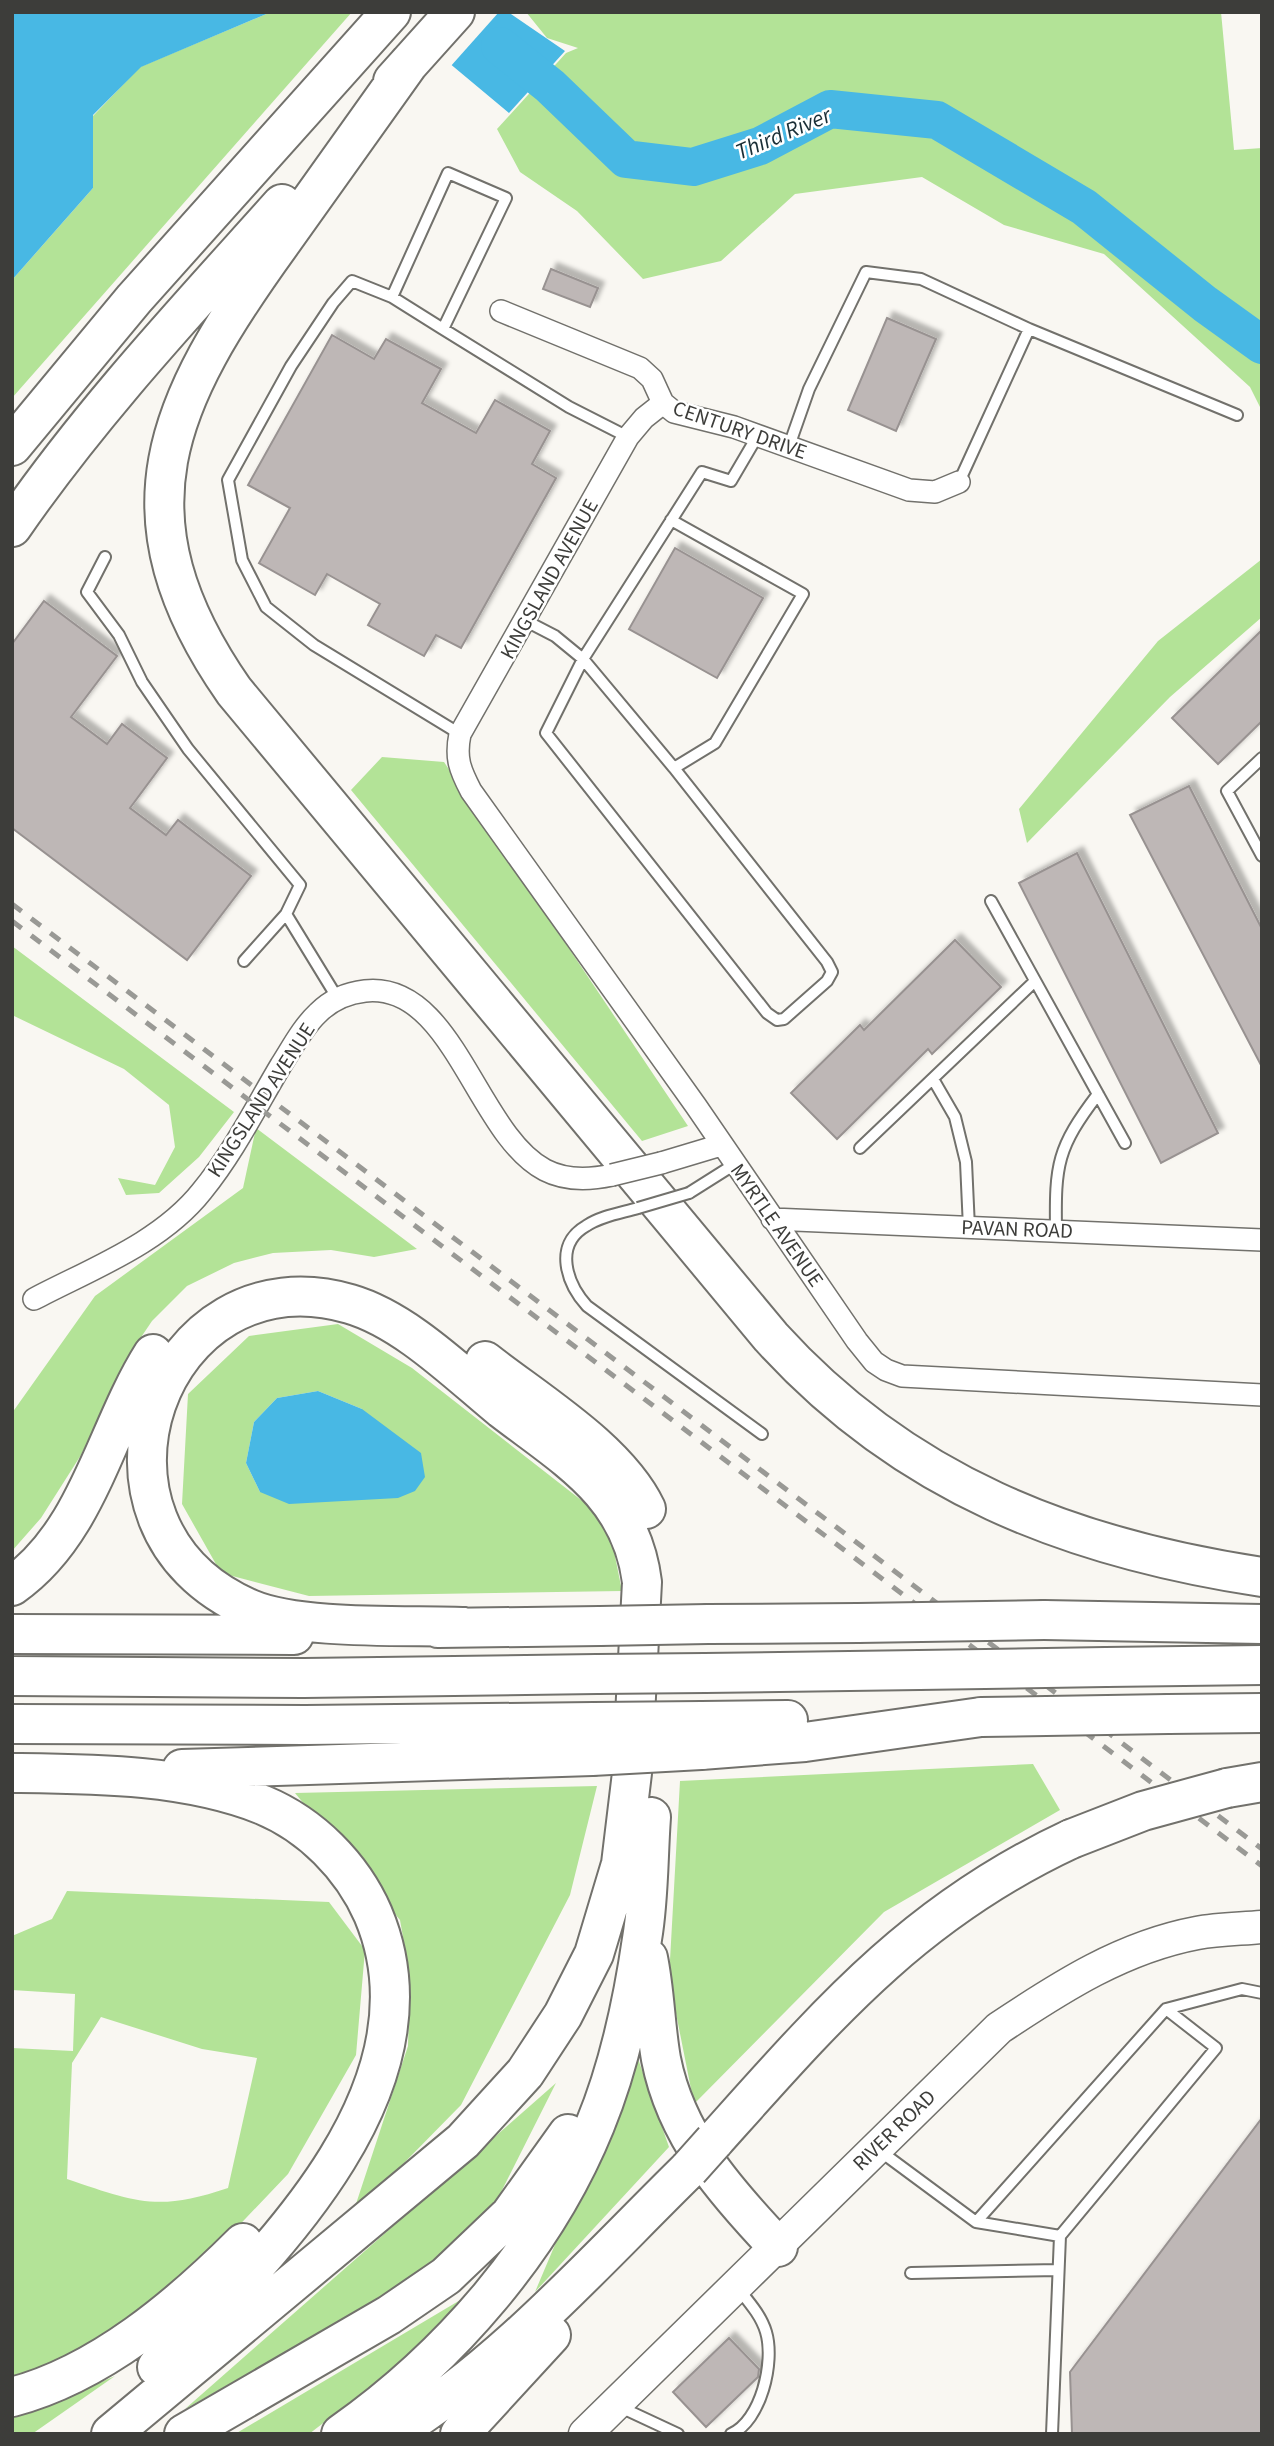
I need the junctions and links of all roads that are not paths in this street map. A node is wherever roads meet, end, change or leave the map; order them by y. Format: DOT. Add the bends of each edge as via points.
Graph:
graph roads {
  1 [pos="455,12"];
  2 [pos="383,22"];
  3 [pos="409,63"];
  4 [pos="391,297"];
  5 [pos="501,311"];
  6 [pos="443,329"];
  7 [pos="1029,329"];
  8 [pos="663,403"];
  9 [pos="1237,415"];
  10 [pos="758,435"];
  11 [pos="628,437"];
  12 [pos="12,446"];
  13 [pos="789,446"];
  14 [pos="959,482"];
  15 [pos="670,520"];
  16 [pos="12,527"];
  17 [pos="105,557"];
  18 [pos="526,621"];
  19 [pos="583,659"];
  20 [pos="460,734"];
  21 [pos="1262,758"];
  22 [pos="458,766"];
  23 [pos="674,768"];
  24 [pos="1262,856"];
  25 [pos="991,901"];
  26 [pos="286,914"];
  27 [pos="244,961"];
  28 [pos="1035,981"];
  29 [pos="338,999"];
  30 [pos="933,1079"];
  31 [pos="1098,1094"];
  32 [pos="1125,1143"];
  33 [pos="721,1145"];
  34 [pos="860,1148"];
  35 [pos="735,1164"];
  36 [pos="772,1219"];
  37 [pos="969,1228"];
  38 [pos="1056,1231"];
  39 [pos="1262,1240"];
  40 [pos="34,1299"];
  41 [pos="1262,1395"];
  42 [pos="762,1434"];
  43 [pos="1262,1577"];
  44 [pos="12,1586"];
  45 [pos="1262,1624"];
  46 [pos="463,1627"];
  47 [pos="12,1634"];
  48 [pos="1262,1665"];
  49 [pos="12,1676"];
  50 [pos="1262,1713"];
  51 [pos="12,1724"];
  52 [pos="594,1739"];
  53 [pos="12,1773"];
  54 [pos="51,1773"];
  55 [pos="1244,1785"];
  56 [pos="1262,1927"];
  57 [pos="643,1936"];
  58 [pos="1262,1993"];
  59 [pos="629,2006"];
  60 [pos="1166,2009"];
  61 [pos="358,2117"];
  62 [pos="876,2148"];
  63 [pos="702,2155"];
  64 [pos="976,2222"];
  65 [pos="1060,2236"];
  66 [pos="778,2247"];
  67 [pos="1058,2270"];
  68 [pos="911,2273"];
  69 [pos="737,2287"];
  70 [pos="12,2397"];
  71 [pos="616,2404"];
  72 [pos="88,2434"];
  73 [pos="111,2434"];
  74 [pos="184,2434"];
  75 [pos="341,2434"];
  76 [pos="392,2434"];
  77 [pos="460,2434"];
  78 [pos="585,2434"];
  79 [pos="678,2434"];
  80 [pos="731,2434"];
  81 [pos="1052,2434"];
  1 -- 3 [label="highway"];
  2 -- 12 [label="highway" via="125,309"];
  3 -- 16 [label="highway" via="124,382"];
  3 -- 43 [label="highway" via="233,311 180,410 166,468 166,519 179,587 207,652 234,691 771,1337 837,1402 924,1465 1022,1516 1139,1553"];
  4 -- 6 [label="lane"];
  4 -- 6 [label="lane" via="448,173 506,198"];
  4 -- 20 [label="lane" via="352,281 332,303 228,480 242,560 266,607 314,645"];
  5 -- 8 [label="street, CENTURY DRIVE" via="640,368 652,379"];
  6 -- 11 [label="lane" via="569,407"];
  7 -- 9 [label="lane"];
  7 -- 13 [label="lane" via="922,279 866,272 809,389"];
  7 -- 14 [label="lane"];
  8 -- 10 [label="street, CENTURY DRIVE" via="683,415"];
  8 -- 11 [label="street, KINGSLAND AVENUE"];
  10 -- 13 [label="street, CENTURY DRIVE"];
  10 -- 15 [label="lane" via="731,481 702,472"];
  11 -- 18 [label="street, KINGSLAND AVENUE"];
  13 -- 14 [label="street, CENTURY DRIVE" via="909,490 935,492"];
  15 -- 19 [label="lane"];
  15 -- 23 [label="lane" via="803,594 715,743"];
  17 -- 26 [label="lane" via="87,592 119,635 142,682 188,749 300,885"];
  18 -- 19 [label="lane" via="555,636"];
  18 -- 20 [label="street, KINGSLAND AVENUE"];
  19 -- 23 [label="lane"];
  19 -- 23 [label="lane" via="545,733 767,1013 784,1019 832,972"];
  20 -- 22 [label="street, KINGSLAND AVENUE"];
  21 -- 24 [label="lane" via="1227,791"];
  22 -- 33 [label="street, MYRTLE AVENUE" via="504,840"];
  25 -- 28 [label="lane"];
  26 -- 27 [label="lane"];
  26 -- 29 [label="lane"];
  28 -- 30 [label="lane"];
  28 -- 31 [label="lane"];
  29 -- 33 [label="street, KINGSLAND AVENUE, bridge" via="374,991 414,1004 446,1041 522,1154 559,1175 585,1179 612,1175"];
  29 -- 40 [label="street, KINGSLAND AVENUE" via="307,1026 217,1170 189,1206 139,1243"];
  30 -- 34 [label="lane"];
  30 -- 37 [label="lane" via="956,1117 966,1162"];
  31 -- 32 [label="lane"];
  31 -- 38 [label="lane" via="1069,1132 1055,1176"];
  33 -- 35 [label="street, MYRTLE AVENUE"];
  35 -- 36 [label="street, MYRTLE AVENUE"];
  35 -- 42 [label="lane, bridge" via="689,1193 583,1227 572,1238 566,1266 575,1293 587,1306"];
  36 -- 37 [label="street, PAVAN ROAD"];
  36 -- 41 [label="street, MYRTLE AVENUE" via="857,1340 886,1370 902,1376"];
  37 -- 38 [label="street, PAVAN ROAD"];
  38 -- 39 [label="street, PAVAN ROAD"];
  44 -- 57 [label="highway" via="42,1561 65,1533 146,1364 187,1315 241,1284 280,1275 338,1276 392,1293 607,1457 635,1489 656,1531 666,1599"];
  45 -- 46 [label="highway, bridge" via="1044,1620"];
  46 -- 47 [label="highway" via="304,1635"];
  46 -- 73 [label="highway" via="264,1615 213,1588 185,1562 155,1512 146,1477 146,1443 153,1409 167,1377 203,1335 232,1315 283,1299 318,1298 365,1309 406,1332 603,1491 628,1527 642,1583 629,1804 621,1864 594,1954 563,2015 506,2097 455,2148"];
  48 -- 49 [label="highway, bridge" via="278,1678"];
  50 -- 52 [label="highway, bridge" via="981,1717"];
  51 -- 52 [label="highway" via="319,1725"];
  52 -- 54 [label="highway"];
  53 -- 54 [label="highway"];
  54 -- 61 [label="highway" via="158,1781 242,1798 303,1827 333,1854 369,1904 391,1983 387,2042 376,2082"];
  55 -- 63 [label="highway, bridge" via="1143,1811 1071,1839 979,1889 884,1960 827,2015"];
  56 -- 62 [label="street, RIVER ROAD" via="1200,1932 1163,1941 1076,1978 999,2028"];
  57 -- 59 [label="highway"];
  57 -- 66 [label="highway" via="655,1990 661,2058 677,2110 711,2172"];
  58 -- 60 [label="lane" via="1242,1989"];
  59 -- 74 [label="highway" via="604,2065 560,2146 526,2194 478,2248 409,2303"];
  59 -- 75 [label="highway" via="596,2124 533,2238 446,2344"];
  60 -- 64 [label="lane"];
  60 -- 65 [label="lane" via="1216,2048"];
  61 -- 70 [label="highway" via="268,2218 191,2292 93,2362"];
  61 -- 72 [label="highway" via="321,2184 276,2243"];
  62 -- 64 [label="lane"];
  62 -- 66 [label="street, RIVER ROAD"];
  63 -- 76 [label="highway" via="506,2347 451,2394"];
  63 -- 77 [label="highway" via="602,2277"];
  64 -- 65 [label="lane"];
  65 -- 67 [label="lane"];
  66 -- 69 [label="street, RIVER ROAD"];
  67 -- 68 [label="lane"];
  67 -- 81 [label="lane"];
  69 -- 71 [label="street, RIVER ROAD"];
  69 -- 80 [label="lane" via="759,2315 767,2338 765,2386 745,2424"];
  71 -- 78 [label="street, RIVER ROAD"];
  71 -- 79 [label="lane"];
}
